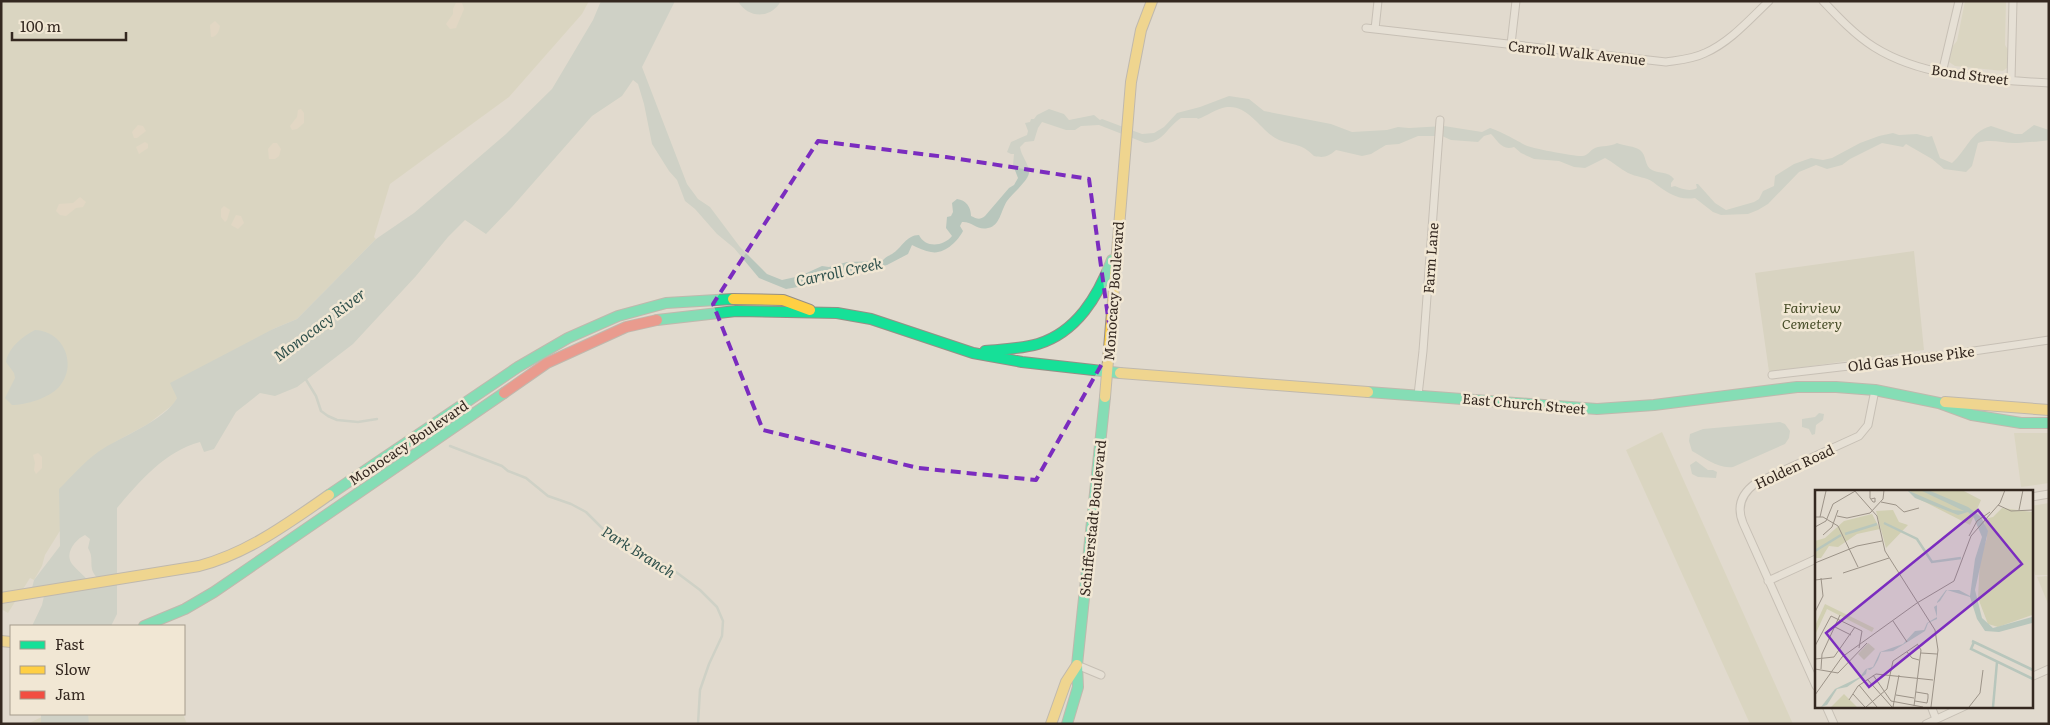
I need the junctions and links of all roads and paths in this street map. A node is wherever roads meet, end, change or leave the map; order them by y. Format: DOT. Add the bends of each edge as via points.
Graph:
graph roads {
  1 [pos="1152,1"];
  2 [pos="1378,1"];
  3 [pos="1516,1"];
  4 [pos="1769,1"];
  5 [pos="1823,1"];
  6 [pos="1959,1"];
  7 [pos="2013,1"];
  8 [pos="1366,28"];
  9 [pos="1375,29"];
  10 [pos="1511,44"];
  11 [pos="1942,73"];
  12 [pos="2011,80"];
  13 [pos="2049,82"];
  14 [pos="1440,120"];
  15 [pos="1116,250"];
  16 [pos="813,312"];
  17 [pos="2049,340"];
  18 [pos="973,353"];
  19 [pos="1107,372"];
  20 [pos="1772,375"];
  21 [pos="1875,390"];
  22 [pos="1418,395"];
  23 [pos="1939,403"];
  24 [pos="2049,410"];
  25 [pos="2049,423"];
  26 [pos="2049,494"];
  27 [pos="2032,497"];
  28 [pos="1815,559"];
  29 [pos="1768,581"];
  30 [pos="6,597"];
  31 [pos="146,625"];
  32 [pos="1077,665"];
  33 [pos="2049,669"];
  34 [pos="1101,675"];
  35 [pos="2032,677"];
  36 [pos="1815,684"];
  37 [pos="1827,708"];
  38 [pos="1932,708"];
  39 [pos="1961,708"];
  40 [pos="1936,719"];
  41 [pos="1051,724"];
  42 [pos="1067,724"];
  43 [pos="1834,724"];
  44 [pos="1926,724"];
  1 -- 15 [label="main road, Monocacy Boulevard" via="1141,30 1131,82"];
  2 -- 9 [label="street"];
  3 -- 10 [label="street"];
  4 -- 10 [label="street, Carroll Walk Avenue" via="1740,30 1704,54 1666,62"];
  5 -- 11 [label="street, Bond Street" via="1874,47 1906,62"];
  6 -- 11 [label="street"];
  7 -- 12 [label="street"];
  8 -- 9 [label="street, Carroll Walk Avenue"];
  9 -- 10 [label="street, Carroll Walk Avenue"];
  11 -- 12 [label="street, Bond Street"];
  12 -- 13 [label="street, Bond Street"];
  14 -- 22 [label="street, Farm Lane"];
  15 -- 18 [label="main road" via="1090,306 1068,329 1045,341"];
  15 -- 19 [label="main road, Monocacy Boulevard"];
  16 -- 18 [label="main road, Monocacy Boulevard" via="871,319"];
  16 -- 30 [label="main road, Monocacy Boulevard" via="783,300 727,298 666,303 618,316 568,338 518,367 266,538 224,560"];
  16 -- 31 [label="main road, Monocacy Boulevard" via="736,311 668,317 626,327 593,341 547,364 214,592 185,609"];
  17 -- 20 [label="street, Old Gas House Pike"];
  18 -- 19 [label="main road, Monocacy Boulevard"];
  19 -- 22 [label="main road, East Church Street"];
  19 -- 32 [label="main road, Schifferstadt Boulevard"];
  21 -- 22 [label="main road, East Church Street" via="1797,387 1641,407 1597,409"];
  21 -- 23 [label="main road, East Church Street"];
  21 -- 29 [label="street, Holden Road" via="1868,425 1859,436 1756,483 1743,494 1740,517"];
  23 -- 24 [label="main road, East Church Street" via="1969,402"];
  23 -- 25 [label="main road, East Church Street" via="1972,415 2021,423"];
  26 -- 27 [label="street"];
  28 -- 29 [label="street"];
  29 -- 36 [label="street, Holden Road"];
  32 -- 34 [label="street"];
  32 -- 41 [label="main road, Schifferstadt Boulevard" via="1066,682"];
  32 -- 42 [label="main road, Schifferstadt Boulevard" via="1078,687"];
  33 -- 35 [label="street"];
  37 -- 43 [label="street"];
  38 -- 40 [label="street"];
  39 -- 40 [label="street"];
  40 -- 44 [label="street"];
}
